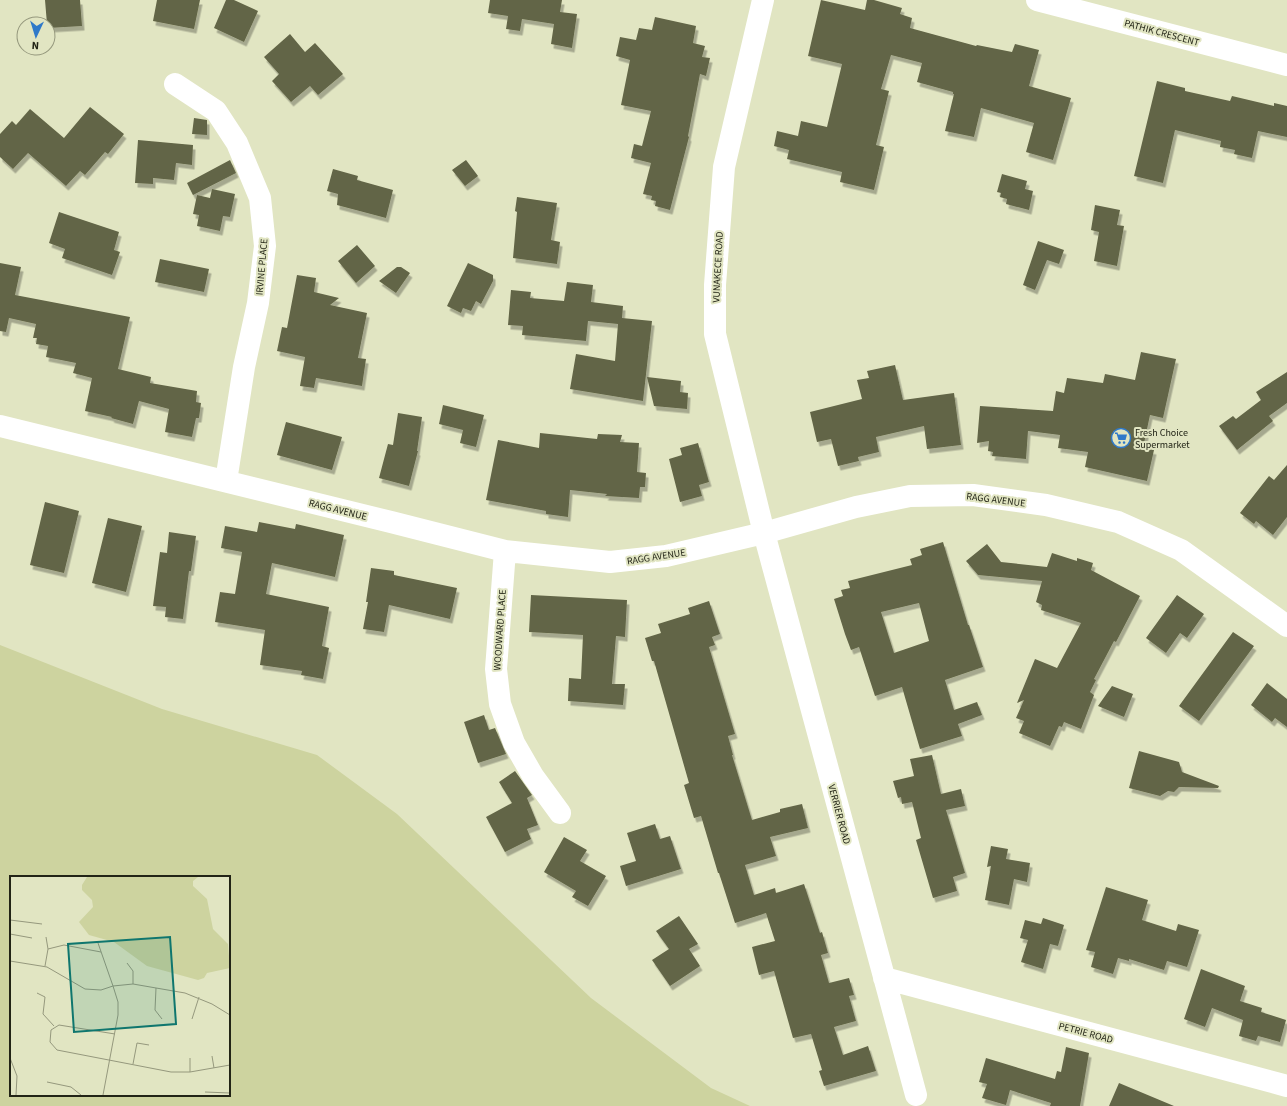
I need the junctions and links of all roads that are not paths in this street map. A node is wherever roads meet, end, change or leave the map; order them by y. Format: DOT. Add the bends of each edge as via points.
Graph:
graph roads {
  1 [pos="763,0"];
  2 [pos="1038,0"];
  3 [pos="1287,65"];
  4 [pos="175,84"];
  5 [pos="0,426"];
  6 [pos="226,481"];
  7 [pos="764,533"];
  8 [pos="505,551"];
  9 [pos="1287,626"];
  10 [pos="560,813"];
  11 [pos="884,978"];
  12 [pos="1287,1086"];
  13 [pos="916,1095"];
  1 -- 7 [label="street, VUNAKECE ROAD" via="724,167 715,285 715,334"];
  2 -- 3 [label="street, PATHIK CRESCENT"];
  4 -- 6 [label="street, IRVINE PLACE" via="216,112 237,143 260,198 265,246 259,295 244,367"];
  5 -- 6 [label="street, RAGG AVENUE"];
  6 -- 8 [label="street, RAGG AVENUE"];
  7 -- 8 [label="street, RAGG AVENUE" via="666,556 610,562"];
  7 -- 9 [label="street, RAGG AVENUE" via="856,507 910,496 973,495 1046,505 1118,522 1181,550"];
  7 -- 11 [label="street, VERRIER ROAD"];
  8 -- 10 [label="street, WOODWARD PLACE" via="496,669 500,704 514,743 533,776"];
  11 -- 12 [label="street, PETRIE ROAD"];
  11 -- 13 [label="street, VERRIER ROAD"];
}
